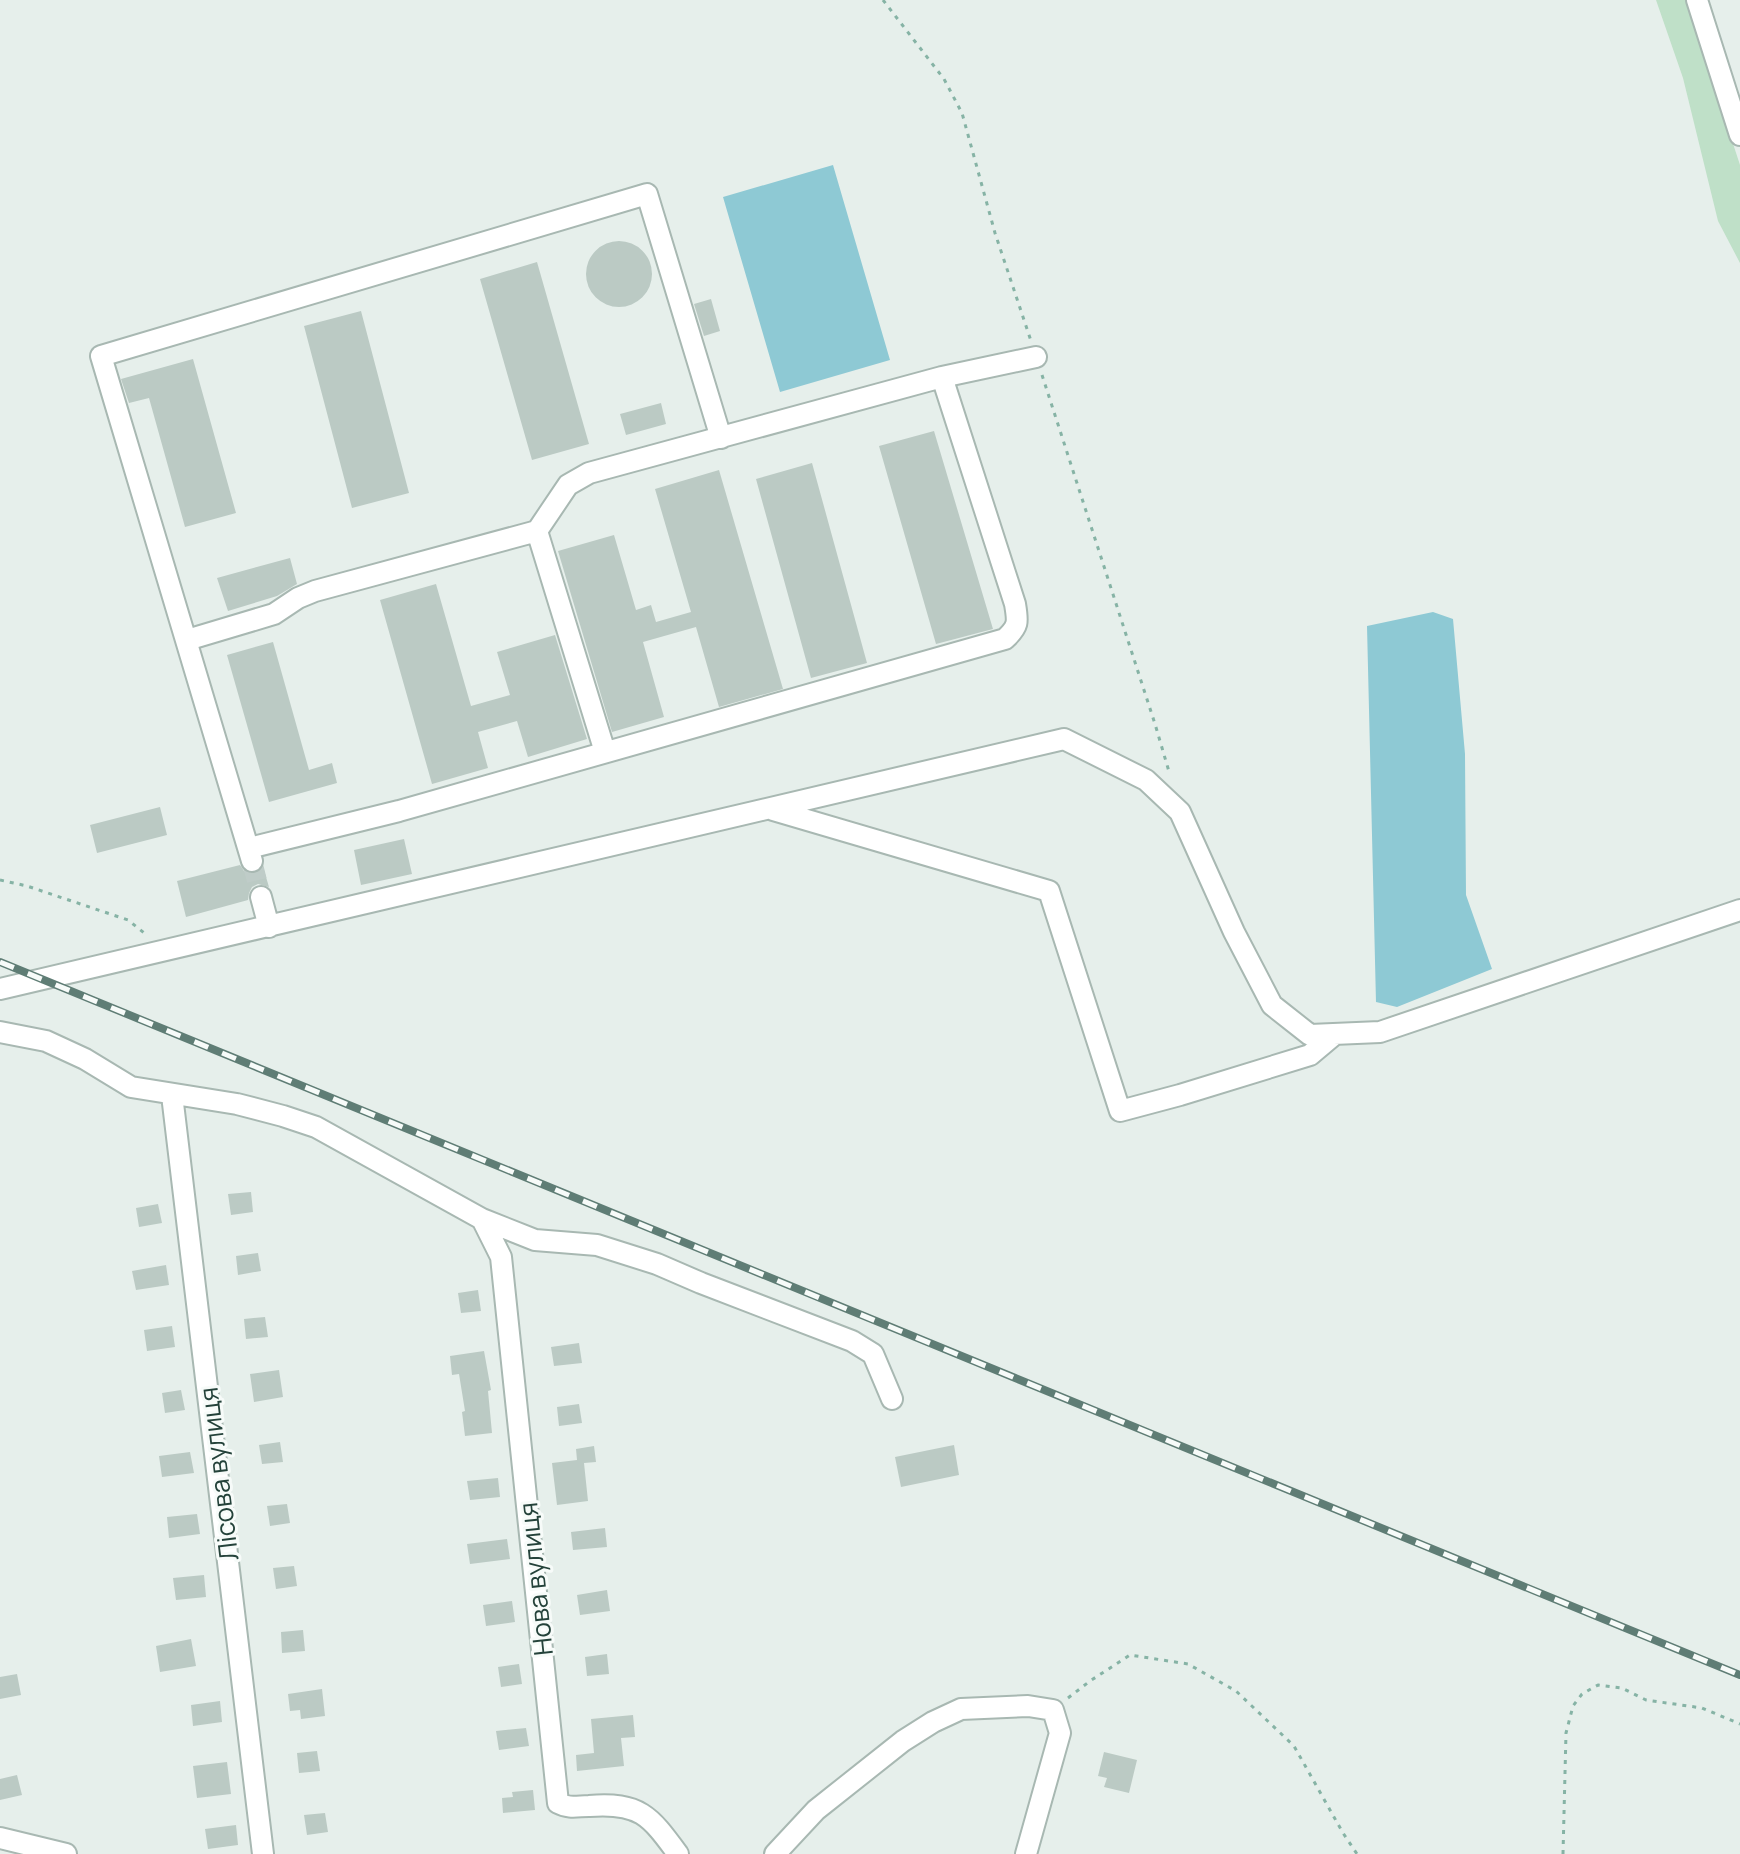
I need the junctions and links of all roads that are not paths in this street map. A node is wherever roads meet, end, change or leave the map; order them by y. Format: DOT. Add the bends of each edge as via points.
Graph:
graph roads {
  1 [pos="1697,0"];
  2 [pos="1740,135"];
  3 [pos="1036,357"];
  4 [pos="942,377"];
  5 [pos="721,438"];
  6 [pos="537,531"];
  7 [pos="187,640"];
  8 [pos="605,752"];
  9 [pos="769,809"];
  10 [pos="261,897"];
  11 [pos="1740,910"];
  12 [pos="269,927"];
  13 [pos="0,989"];
  14 [pos="0,1032"];
  15 [pos="1335,1034"];
  16 [pos="172,1095"];
  17 [pos="482,1219"];
  18 [pos="535,1240"];
  19 [pos="501,1257"];
  20 [pos="892,1399"];
  21 [pos="0,1838"];
  22 [pos="66,1854"];
  23 [pos="263,1854"];
  24 [pos="678,1854"];
  25 [pos="775,1854"];
  26 [pos="1026,1854"];
  1 -- 2 [label="street"];
  3 -- 4 [label="street"];
  4 -- 5 [label="street"];
  4 -- 8 [label="street" via="1015,604 1014,630 1005,639"];
  5 -- 6 [label="street" via="589,473 568,485"];
  5 -- 7 [label="street" via="647,194 101,356"];
  6 -- 7 [label="street" via="315,591 274,614"];
  6 -- 8 [label="street"];
  7 -- 8 [label="street" via="251,855"];
  9 -- 12 [label="street"];
  9 -- 15 [label="street" via="1064,739 1146,780 1180,812 1272,1005 1310,1035"];
  9 -- 15 [label="street" via="1049,891 1120,1111 1310,1055"];
  10 -- 12 [label="street"];
  11 -- 15 [label="street" via="1380,1032"];
  12 -- 13 [label="street"];
  14 -- 16 [label="street" via="46,1041 131,1087"];
  16 -- 17 [label="street" via="237,1104 316,1127"];
  16 -- 23 [label="street, Лісова вулиця"];
  17 -- 18 [label="street"];
  17 -- 19 [label="street, Нова вулиця"];
  18 -- 19 [label="street"];
  18 -- 20 [label="street" via="597,1245 657,1264 852,1341 873,1354"];
  19 -- 24 [label="street, Нова вулиця" via="558,1803 640,1811"];
  21 -- 22 [label="street"];
  25 -- 26 [label="street" via="816,1810 933,1722 961,1709 1028,1706 1053,1710 1060,1733"];
}
